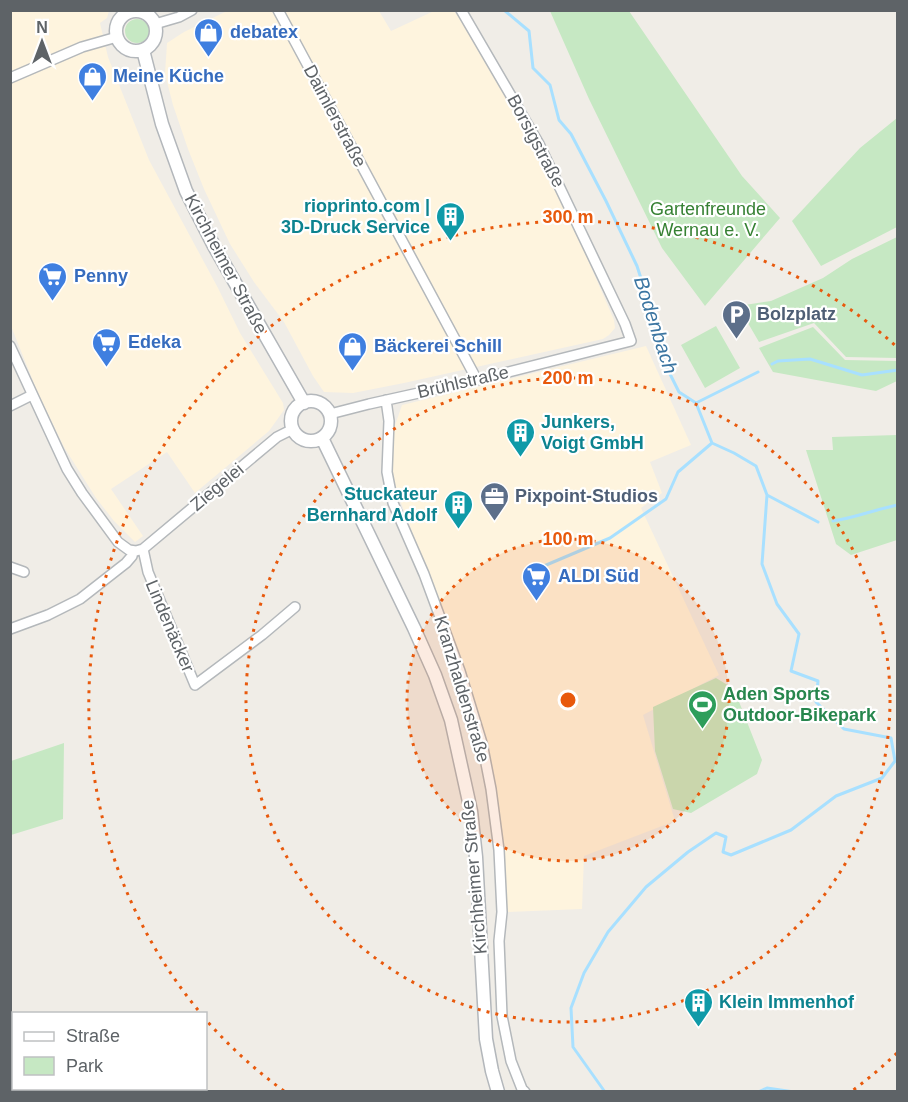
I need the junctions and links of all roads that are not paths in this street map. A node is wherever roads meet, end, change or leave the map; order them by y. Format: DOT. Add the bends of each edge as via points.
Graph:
graph roads {
  1 [pos="192,10"];
  2 [pos="278,10"];
  3 [pos="461,10"];
  4 [pos="131,11"];
  5 [pos="155,24"];
  6 [pos="117,37"];
  7 [pos="143,50"];
  8 [pos="10,78"];
  9 [pos="631,341"];
  10 [pos="10,346"];
  11 [pos="477,380"];
  12 [pos="32,395"];
  13 [pos="386,400"];
  14 [pos="304,403"];
  15 [pos="10,406"];
  16 [pos="330,414"];
  17 [pos="293,429"];
  18 [pos="322,438"];
  19 [pos="143,549"];
  20 [pos="133,551"];
  21 [pos="10,567"];
  22 [pos="24,572"];
  23 [pos="295,607"];
  24 [pos="10,629"];
  25 [pos="498,1092"];
  26 [pos="525,1092"];
  1 -- 5 [label="street"];
  2 -- 11 [label="street, Daimlerstraße"];
  3 -- 9 [label="street, Borsigstraße" via="539,144"];
  4 -- 5 [label="main road" via="143,12"];
  4 -- 6 [label="main road" via="120,18"];
  5 -- 7 [label="main road" via="154,40"];
  6 -- 7 [label="main road" via="124,47"];
  6 -- 8 [label="street" via="82,47"];
  7 -- 14 [label="main road, Kirchheimer Straße" via="162,124 186,191"];
  9 -- 11 [label="street, Brühlstraße"];
  10 -- 12 [label="street"];
  11 -- 13 [label="street, Brühlstraße"];
  12 -- 15 [label="street"];
  12 -- 20 [label="street" via="82,493 118,542"];
  13 -- 16 [label="street, Brühlstraße"];
  13 -- 26 [label="street, Kranzhaldenstraße" via="387,472 393,503 460,672 487,766 499,850 502,1016 511,1061"];
  14 -- 16 [label="main road" via="319,403"];
  14 -- 17 [label="main road" via="292,415"];
  16 -- 18 [label="main road" via="329,430"];
  17 -- 18 [label="main road" via="307,441"];
  17 -- 19 [label="street, Ziegelei" via="277,437"];
  18 -- 25 [label="main road, Kirchheimer Straße" via="414,628 451,720 471,811 486,1038"];
  19 -- 20 [label="street"];
  19 -- 23 [label="street, Lindenäcker" via="152,584 195,685"];
  20 -- 24 [label="street" via="126,564 80,599"];
  21 -- 22 [label="street"];
}
